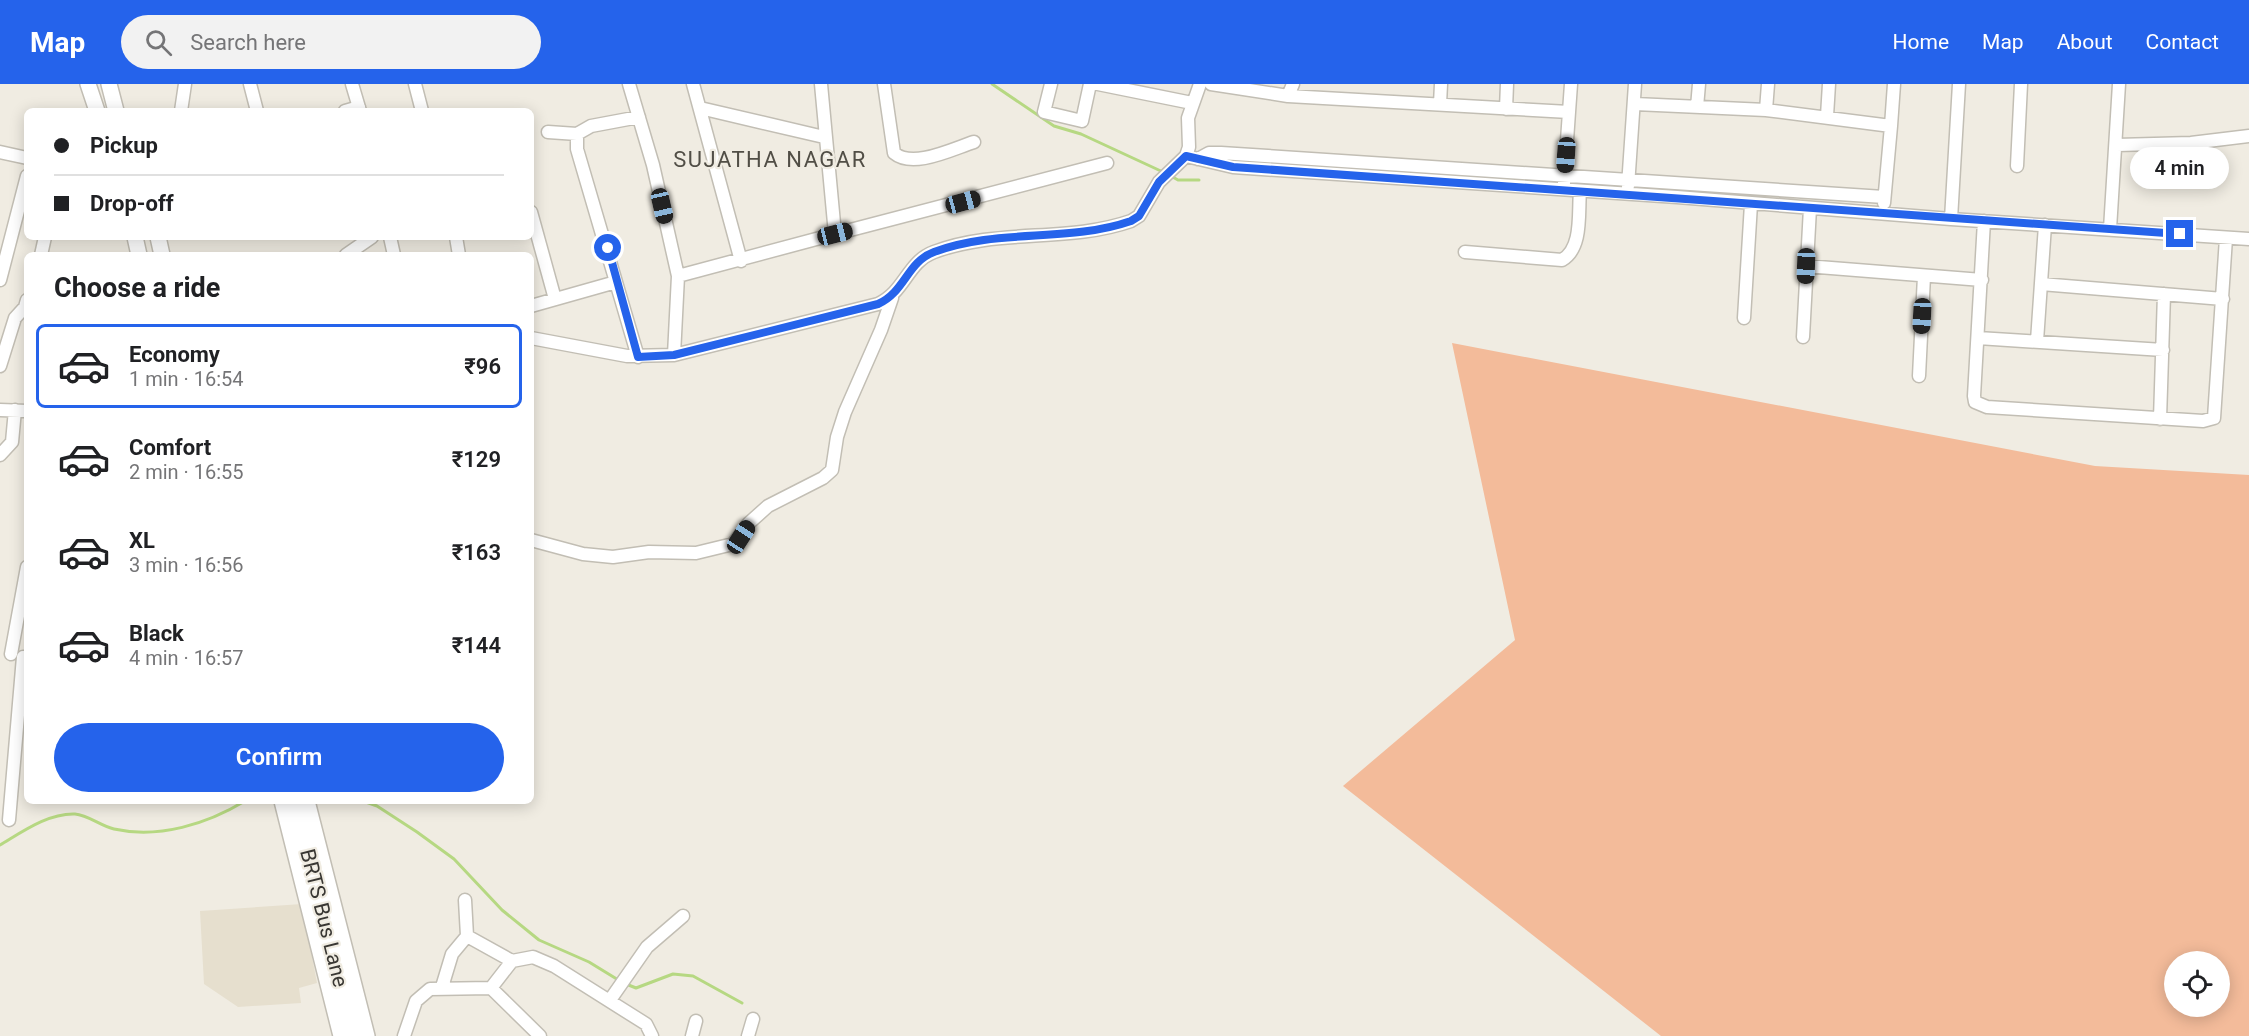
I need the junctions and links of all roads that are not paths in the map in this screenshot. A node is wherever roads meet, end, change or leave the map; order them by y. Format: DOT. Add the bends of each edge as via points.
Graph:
graph roads {
  1 [pos="88,84"];
  2 [pos="109,84"];
  3 [pos="119,84"];
  4 [pos="185,84"];
  5 [pos="250,84"];
  6 [pos="352,84"];
  7 [pos="415,84"];
  8 [pos="630,84"];
  9 [pos="693,84"];
  10 [pos="821,84"];
  11 [pos="884,84"];
  12 [pos="1051,84"];
  13 [pos="1090,84"];
  14 [pos="1098,84"];
  15 [pos="1200,84"];
  16 [pos="1211,84"];
  17 [pos="1441,84"];
  18 [pos="1507,84"];
  19 [pos="1571,84"];
  20 [pos="1635,84"];
  21 [pos="1699,84"];
  22 [pos="1768,84"];
  23 [pos="1829,84"];
  24 [pos="1894,84"];
  25 [pos="1959,84"];
  26 [pos="2021,84"];
  27 [pos="2119,84"];
  28 [pos="2128,84"];
  29 [pos="1291,90"];
  30 [pos="1192,103"];
  31 [pos="1440,104"];
  32 [pos="1635,104"];
  33 [pos="1697,107"];
  34 [pos="96,108"];
  35 [pos="115,108"];
  36 [pos="125,108"];
  37 [pos="181,108"];
  38 [pos="256,108"];
  39 [pos="359,108"];
  40 [pos="421,108"];
  41 [pos="700,108"];
  42 [pos="1506,109"];
  43 [pos="1766,110"];
  44 [pos="1569,112"];
  45 [pos="1827,116"];
  46 [pos="639,117"];
  47 [pos="1891,126"];
  48 [pos="548,132"];
  49 [pos="577,134"];
  50 [pos="2249,136"];
  51 [pos="824,137"];
  52 [pos="974,142"];
  53 [pos="2117,145"];
  54 [pos="0,152"];
  55 [pos="24,157"];
  56 [pos="1192,158"];
  57 [pos="1107,163"];
  58 [pos="2017,166"];
  59 [pos="1564,177"];
  60 [pos="1629,180"];
  61 [pos="24,188"];
  62 [pos="1563,190"];
  63 [pos="1580,191"];
  64 [pos="1628,194"];
  65 [pos="1826,194"];
  66 [pos="1884,197"];
  67 [pos="1751,204"];
  68 [pos="1810,208"];
  69 [pos="1826,209"];
  70 [pos="1883,213"];
  71 [pos="1951,219"];
  72 [pos="1984,220"];
  73 [pos="534,223"];
  74 [pos="2045,225"];
  75 [pos="2110,229"];
  76 [pos="835,234"];
  77 [pos="2226,238"];
  78 [pos="2249,239"];
  79 [pos="368,240"];
  80 [pos="350,252"];
  81 [pos="1465,252"];
  82 [pos="741,261"];
  83 [pos="1806,266"];
  84 [pos="678,276"];
  85 [pos="1924,276"];
  86 [pos="0,280"];
  87 [pos="1982,280"];
  88 [pos="616,282"];
  89 [pos="2041,284"];
  90 [pos="2164,294"];
  91 [pos="892,298"];
  92 [pos="555,299"];
  93 [pos="2223,299"];
  94 [pos="534,305"];
  95 [pos="24,309"];
  96 [pos="1744,318"];
  97 [pos="1803,338"];
  98 [pos="1978,338"];
  99 [pos="534,339"];
  100 [pos="2037,341"];
  101 [pos="2163,350"];
  102 [pos="674,355"];
  103 [pos="638,357"];
  104 [pos="0,366"];
  105 [pos="1919,376"];
  106 [pos="0,410"];
  107 [pos="21,411"];
  108 [pos="2160,419"];
  109 [pos="4,452"];
  110 [pos="534,541"];
  111 [pos="24,589"];
  112 [pos="15,655"];
  113 [pos="283,804"];
  114 [pos="295,804"];
  115 [pos="308,804"];
  116 [pos="9,820"];
  117 [pos="465,900"];
  118 [pos="683,916"];
  119 [pos="467,936"];
  120 [pos="512,961"];
  121 [pos="442,987"];
  122 [pos="491,988"];
  123 [pos="610,1000"];
  124 [pos="753,1019"];
  125 [pos="696,1021"];
  126 [pos="341,1036"];
  127 [pos="353,1036"];
  128 [pos="367,1036"];
  129 [pos="404,1036"];
  130 [pos="540,1036"];
  131 [pos="652,1036"];
  132 [pos="692,1036"];
  133 [pos="748,1036"];
  1 -- 34 [label="main road"];
  2 -- 35 [label="main road"];
  3 -- 36 [label="main road"];
  4 -- 37 [label="street"];
  5 -- 38 [label="street"];
  6 -- 39 [label="street"];
  7 -- 40 [label="street"];
  8 -- 46 [label="street"];
  9 -- 41 [label="street"];
  10 -- 51 [label="street"];
  11 -- 52 [label="street" via="894,153 900,159 914,160"];
  12 -- 13 [label="street" via="1044,112 1082,121"];
  14 -- 30 [label="street"];
  15 -- 30 [label="street"];
  16 -- 29 [label="street"];
  17 -- 31 [label="street"];
  18 -- 42 [label="street"];
  19 -- 44 [label="street"];
  20 -- 32 [label="street"];
  21 -- 33 [label="street"];
  22 -- 43 [label="street"];
  23 -- 45 [label="street"];
  24 -- 47 [label="street"];
  25 -- 71 [label="street"];
  26 -- 58 [label="street"];
  27 -- 28 [label="street"];
  27 -- 53 [label="street"];
  29 -- 31 [label="street"];
  30 -- 56 [label="street" via="1187,123"];
  31 -- 42 [label="street"];
  32 -- 33 [label="street"];
  32 -- 60 [label="street"];
  33 -- 43 [label="street"];
  41 -- 51 [label="street"];
  41 -- 82 [label="street"];
  42 -- 44 [label="street"];
  43 -- 45 [label="street"];
  44 -- 59 [label="street"];
  45 -- 47 [label="street"];
  46 -- 49 [label="street" via="591,126"];
  46 -- 84 [label="street"];
  47 -- 66 [label="street"];
  48 -- 49 [label="street"];
  49 -- 88 [label="street"];
  50 -- 53 [label="street" via="2191,143"];
  51 -- 76 [label="street"];
  53 -- 75 [label="street"];
  54 -- 55 [label="street"];
  56 -- 59 [label="street" via="1221,153"];
  56 -- 62 [label="street" via="1233,167"];
  56 -- 91 [label="street" via="1159,182 1139,216 1127,223 1065,234 1015,236 935,251 918,260"];
  57 -- 76 [label="street"];
  59 -- 60 [label="street"];
  59 -- 62 [label="street"];
  60 -- 64 [label="street"];
  60 -- 65 [label="street"];
  61 -- 86 [label="street"];
  62 -- 63 [label="street"];
  63 -- 64 [label="street"];
  63 -- 81 [label="street" via="1576,243 1573,252 1562,260"];
  64 -- 67 [label="street"];
  65 -- 66 [label="street"];
  65 -- 69 [label="street"];
  66 -- 70 [label="street"];
  67 -- 68 [label="street"];
  67 -- 96 [label="street"];
  68 -- 69 [label="street"];
  68 -- 83 [label="street"];
  69 -- 70 [label="street"];
  70 -- 71 [label="street"];
  71 -- 72 [label="street"];
  72 -- 74 [label="street"];
  72 -- 87 [label="street"];
  73 -- 92 [label="street"];
  74 -- 75 [label="street"];
  74 -- 89 [label="street"];
  75 -- 77 [label="street"];
  76 -- 82 [label="street"];
  77 -- 78 [label="street"];
  77 -- 93 [label="street"];
  79 -- 80 [label="street"];
  82 -- 84 [label="street"];
  83 -- 85 [label="street"];
  83 -- 97 [label="street"];
  84 -- 102 [label="street"];
  85 -- 87 [label="street"];
  85 -- 105 [label="street"];
  87 -- 98 [label="street"];
  88 -- 92 [label="street"];
  88 -- 103 [label="street"];
  89 -- 90 [label="street"];
  89 -- 100 [label="street"];
  90 -- 93 [label="street"];
  90 -- 101 [label="street"];
  91 -- 102 [label="street"];
  91 -- 110 [label="street" via="845,412 832,470 768,506 733,544 696,553 649,552 613,557 583,554"];
  92 -- 94 [label="street"];
  93 -- 108 [label="street" via="2214,418 2203,422"];
  95 -- 104 [label="street" via="15,318"];
  98 -- 100 [label="street"];
  98 -- 108 [label="street" via="1974,396 1980,406"];
  99 -- 103 [label="street"];
  100 -- 101 [label="street"];
  101 -- 108 [label="street"];
  102 -- 103 [label="street"];
  106 -- 107 [label="street"];
  107 -- 109 [label="street" via="12,442"];
  111 -- 112 [label="street"];
  112 -- 116 [label="street"];
  113 -- 126 [label="main road"];
  114 -- 127 [label="main road, BRTS Bus Lane" via="321,895"];
  115 -- 128 [label="main road"];
  117 -- 119 [label="street"];
  118 -- 123 [label="street" via="647,947"];
  119 -- 120 [label="street"];
  119 -- 121 [label="street" via="452,954"];
  120 -- 122 [label="street"];
  120 -- 123 [label="street" via="541,959"];
  121 -- 122 [label="street"];
  121 -- 129 [label="street" via="430,989 416,1001"];
  122 -- 130 [label="street"];
  123 -- 131 [label="street" via="646,1024"];
  124 -- 133 [label="street"];
  125 -- 132 [label="street"];
}
